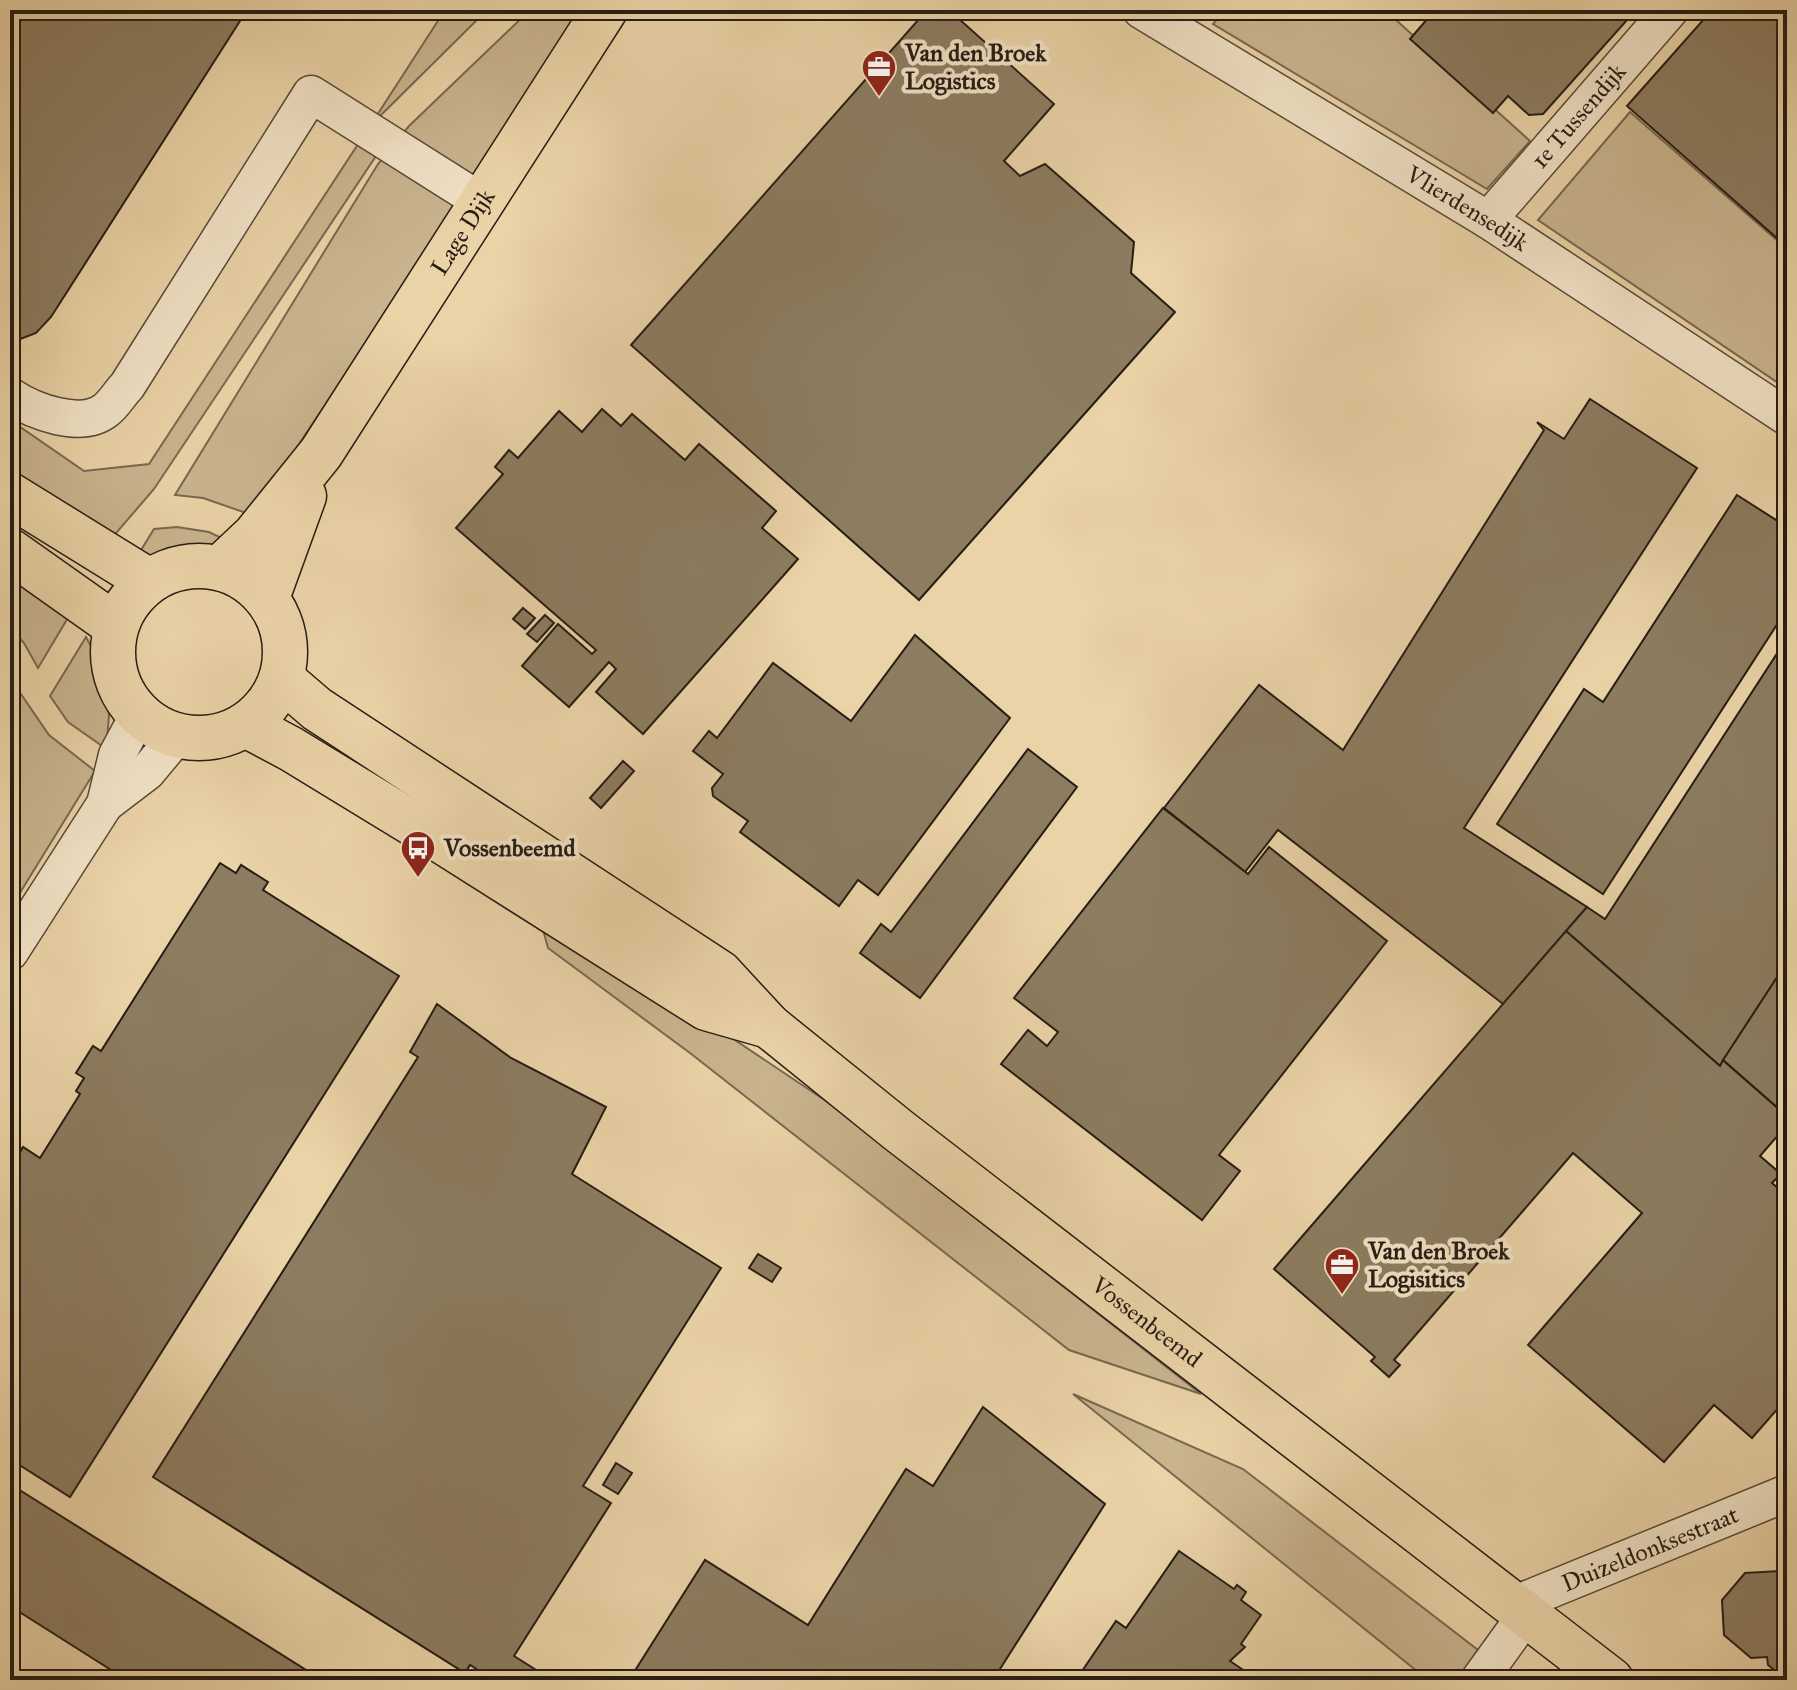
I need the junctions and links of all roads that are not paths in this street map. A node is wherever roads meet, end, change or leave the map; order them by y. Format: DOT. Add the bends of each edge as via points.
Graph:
graph roads {
  1 [pos="605,10"];
  2 [pos="1670,10"];
  3 [pos="1166,15"];
  4 [pos="482,202"];
  5 [pos="1488,220"];
  6 [pos="10,396"];
  7 [pos="1787,417"];
  8 [pos="321,453"];
  9 [pos="10,495"];
  10 [pos="10,551"];
  11 [pos="220,568"];
  12 [pos="149,581"];
  13 [pos="267,598"];
  14 [pos="116,626"];
  15 [pos="282,679"];
  16 [pos="139,714"];
  17 [pos="246,725"];
  18 [pos="177,736"];
  19 [pos="105,804"];
  20 [pos="10,952"];
  21 [pos="769,1026"];
  22 [pos="1787,1493"];
  23 [pos="1520,1610"];
  24 [pos="1479,1680"];
  25 [pos="1611,1680"];
  1 -- 4 [label="main road, Lage Dijk"];
  2 -- 5 [label="street, 1e Tussendijk"];
  3 -- 5 [label="street, Vlierdensedijk"];
  4 -- 6 [label="street" via="311,94 127,386 105,412 79,418 52,415"];
  4 -- 8 [label="main road, Lage Dijk"];
  5 -- 7 [label="street, Vlierdensedijk"];
  8 -- 11 [label="main road, Lage Dijk" via="255,535"];
  8 -- 13 [label="main road, Lage Dijk"];
  9 -- 12 [label="main road"];
  10 -- 14 [label="main road"];
  11 -- 12 [label="main road" via="191,566"];
  11 -- 13 [label="main road" via="247,580"];
  12 -- 14 [label="main road"];
  13 -- 15 [label="main road" via="286,646"];
  14 -- 16 [label="main road" via="113,665"];
  15 -- 17 [label="main road" via="264,709"];
  15 -- 21 [label="main road, Vossenbeemd" via="317,709 720,973"];
  16 -- 18 [label="main road"];
  16 -- 19 [label="street" via="117,755"];
  17 -- 18 [label="main road" via="203,738"];
  17 -- 21 [label="main road, Vossenbeemd" via="706,1008"];
  18 -- 19 [label="street" via="147,772"];
  19 -- 20 [label="street"];
  21 -- 23 [label="main road, Vossenbeemd"];
  22 -- 23 [label="street, Duizeldonksestraat"];
  23 -- 24 [label="street"];
  23 -- 25 [label="main road, Vossenbeemd"];
}
